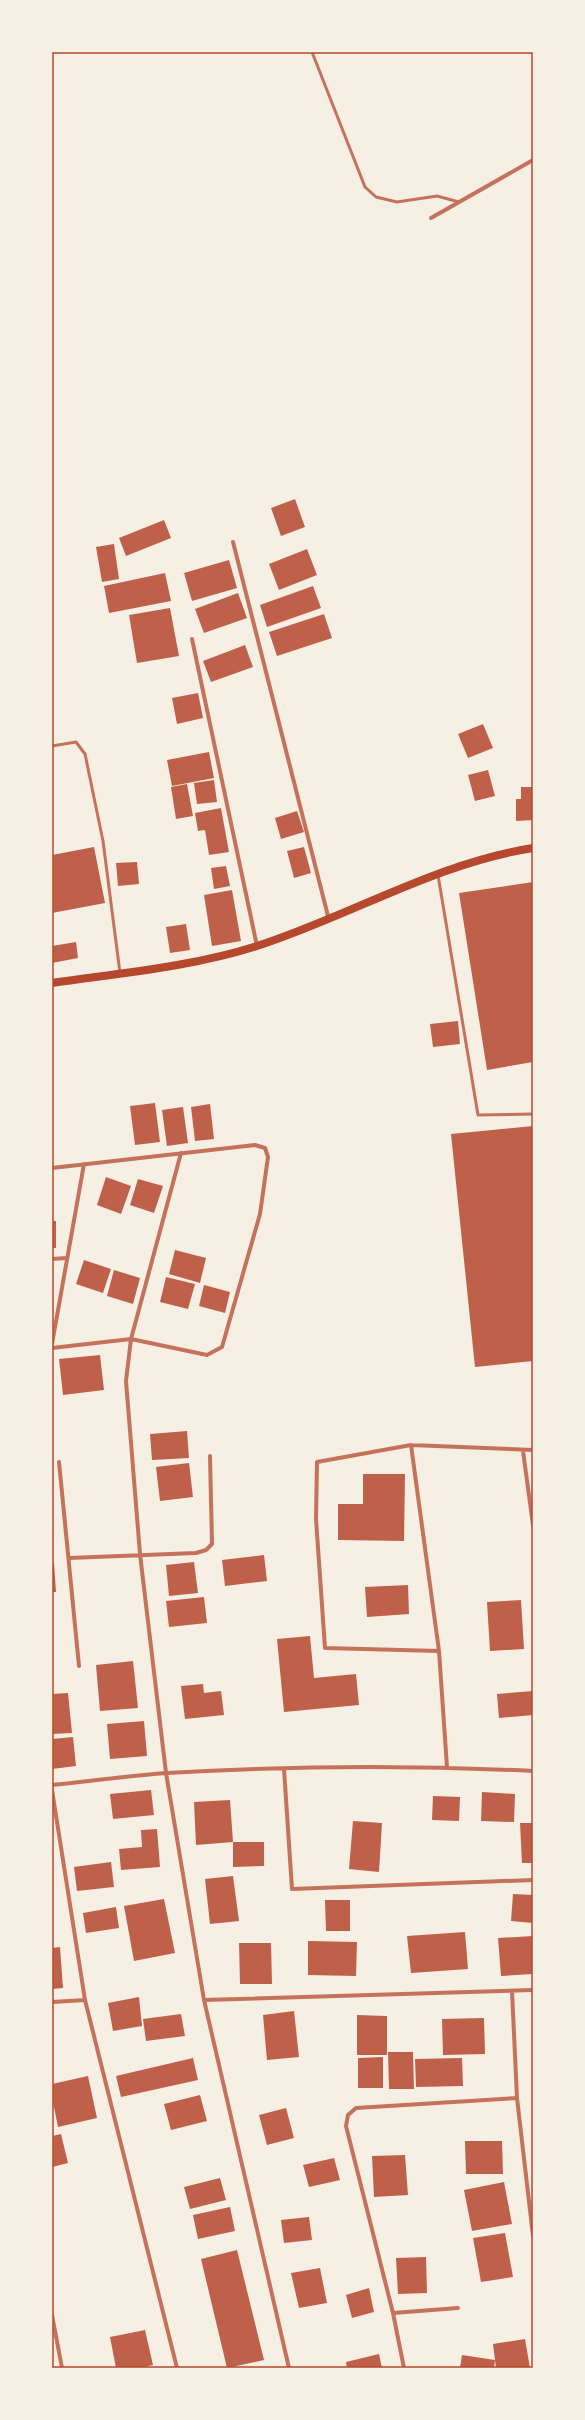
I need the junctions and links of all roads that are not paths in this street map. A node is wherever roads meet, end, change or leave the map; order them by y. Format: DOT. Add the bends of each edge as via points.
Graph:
graph roads {
  1 [pos="312,52"];
  2 [pos="533,160"];
  3 [pos="459,202"];
  4 [pos="431,218"];
  5 [pos="233,542"];
  6 [pos="192,639"];
  7 [pos="52,746"];
  8 [pos="533,848"];
  9 [pos="438,873"];
  10 [pos="329,920"];
  11 [pos="257,946"];
  12 [pos="120,973"];
  13 [pos="52,983"];
  14 [pos="533,1114"];
  15 [pos="181,1154"];
  16 [pos="84,1164"];
  17 [pos="52,1168"];
  18 [pos="66,1258"];
  19 [pos="52,1259"];
  20 [pos="131,1339"];
  21 [pos="52,1344"];
  22 [pos="52,1348"];
  23 [pos="411,1445"];
  24 [pos="533,1450"];
  25 [pos="523,1451"];
  26 [pos="210,1456"];
  27 [pos="59,1462"];
  28 [pos="533,1525"];
  29 [pos="140,1554"];
  30 [pos="69,1558"];
  31 [pos="439,1651"];
  32 [pos="79,1666"];
  33 [pos="447,1767"];
  34 [pos="284,1769"];
  35 [pos="533,1771"];
  36 [pos="166,1773"];
  37 [pos="52,1785"];
  38 [pos="52,1790"];
  39 [pos="533,1880"];
  40 [pos="533,1990"];
  41 [pos="512,1991"];
  42 [pos="84,2000"];
  43 [pos="204,2000"];
  44 [pos="52,2002"];
  45 [pos="517,2098"];
  46 [pos="533,2236"];
  47 [pos="458,2308"];
  48 [pos="392,2313"];
  49 [pos="52,2315"];
  50 [pos="62,2368"];
  51 [pos="177,2368"];
  52 [pos="289,2368"];
  53 [pos="404,2368"];
  1 -- 3 [label="lane" via="365,187 376,197 397,202 437,196"];
  2 -- 3 [label="street"];
  3 -- 4 [label="street"];
  5 -- 10 [label="street"];
  6 -- 11 [label="street"];
  7 -- 12 [label="lane" via="76,742 85,754 103,842"];
  8 -- 9 [label="main road"];
  9 -- 10 [label="main road"];
  9 -- 14 [label="lane" via="478,1115"];
  10 -- 11 [label="main road"];
  11 -- 12 [label="main road" via="202,962"];
  12 -- 13 [label="main road"];
  15 -- 16 [label="street"];
  15 -- 20 [label="street"];
  15 -- 20 [label="street" via="255,1145 265,1148 268,1157 260,1214 222,1347 207,1354"];
  16 -- 17 [label="street"];
  16 -- 18 [label="street"];
  18 -- 19 [label="street"];
  18 -- 21 [label="street"];
  20 -- 22 [label="street"];
  20 -- 29 [label="street" via="126,1381"];
  23 -- 25 [label="street"];
  23 -- 31 [label="street"];
  23 -- 31 [label="street" via="317,1462 316,1519 325,1648"];
  24 -- 25 [label="street"];
  25 -- 28 [label="street"];
  26 -- 29 [label="street" via="212,1544 206,1550 196,1553"];
  27 -- 30 [label="street"];
  29 -- 30 [label="street"];
  29 -- 36 [label="street"];
  30 -- 32 [label="street"];
  31 -- 33 [label="street"];
  33 -- 34 [label="street"];
  33 -- 35 [label="street"];
  34 -- 36 [label="street"];
  34 -- 39 [label="street" via="292,1889"];
  36 -- 37 [label="street"];
  36 -- 43 [label="street"];
  38 -- 42 [label="street"];
  40 -- 41 [label="street"];
  41 -- 43 [label="street"];
  41 -- 45 [label="street"];
  42 -- 44 [label="street"];
  42 -- 51 [label="street"];
  43 -- 52 [label="street"];
  45 -- 46 [label="street"];
  45 -- 48 [label="street" via="356,2108 348,2115 346,2126"];
  47 -- 48 [label="street"];
  48 -- 53 [label="street"];
  49 -- 50 [label="street"];
}
